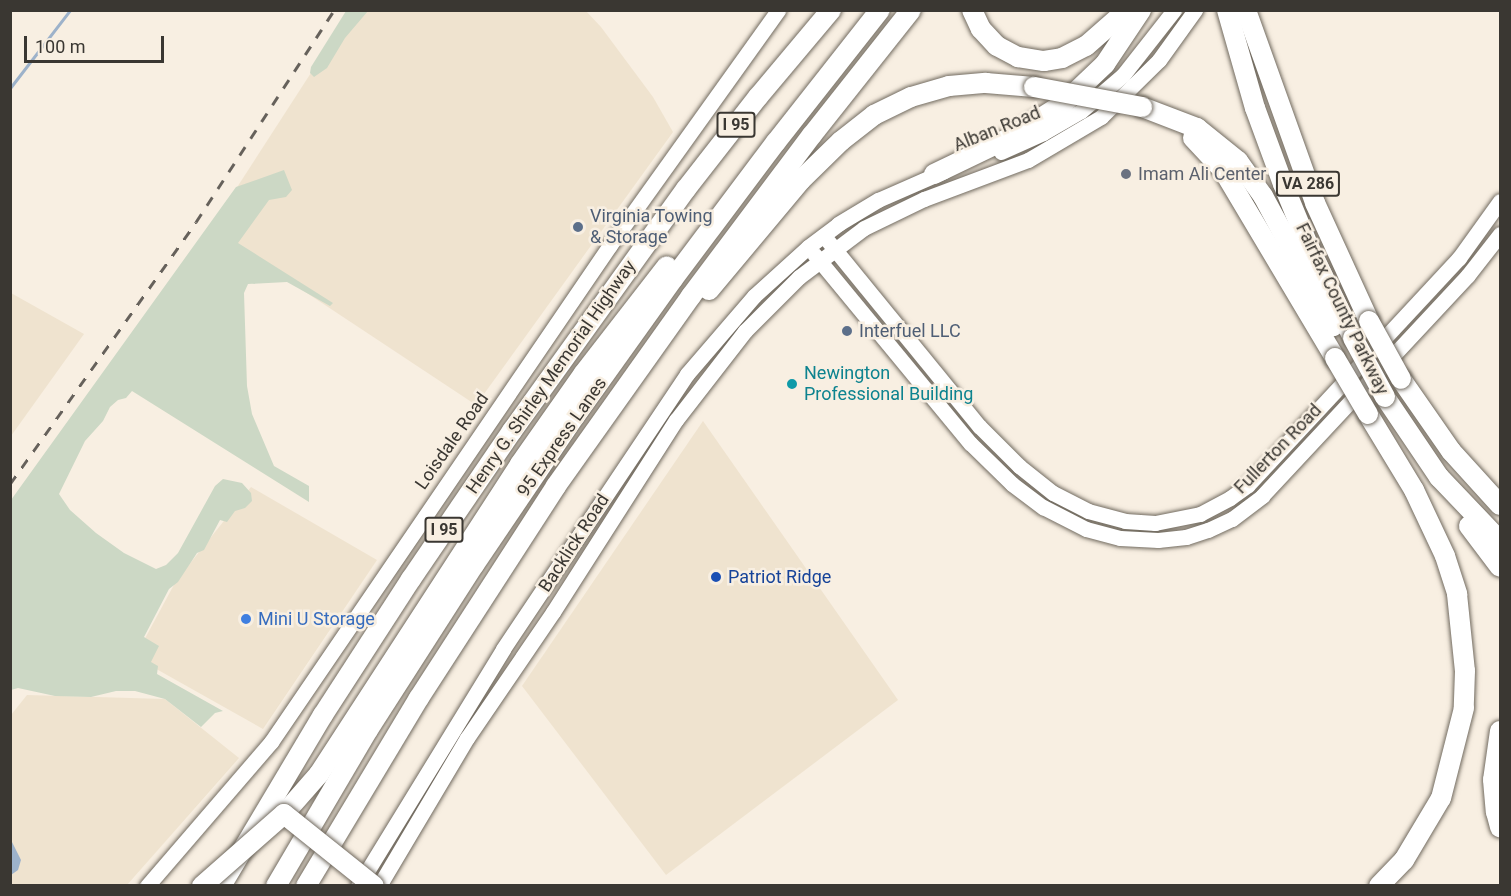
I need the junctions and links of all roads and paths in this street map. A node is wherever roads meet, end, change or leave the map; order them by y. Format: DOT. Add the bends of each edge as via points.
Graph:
graph roads {
  1 [pos="778,10"];
  2 [pos="817,10"];
  3 [pos="831,10"];
  4 [pos="880,10"];
  5 [pos="911,10"];
  6 [pos="972,10"];
  7 [pos="1126,10"];
  8 [pos="1142,10"];
  9 [pos="1174,10"];
  10 [pos="1195,10"];
  11 [pos="1227,10"];
  12 [pos="1246,10"];
  13 [pos="1253,10"];
  14 [pos="1258,43"];
  15 [pos="788,63"];
  16 [pos="776,142"];
  17 [pos="934,174"];
  18 [pos="1500,201"];
  19 [pos="1500,234"];
  20 [pos="824,235"];
  21 [pos="808,247"];
  22 [pos="835,249"];
  23 [pos="819,260"];
  24 [pos="1345,348"];
  25 [pos="641,365"];
  26 [pos="1429,463"];
  27 [pos="1492,494"];
  28 [pos="1500,505"];
  29 [pos="1500,541"];
  30 [pos="1500,567"];
  31 [pos="1500,731"];
  32 [pos="284,814"];
  33 [pos="1500,827"];
  34 [pos="147,885"];
  35 [pos="202,885"];
  36 [pos="221,885"];
  37 [pos="276,885"];
  38 [pos="306,885"];
  39 [pos="358,885"];
  40 [pos="374,885"];
  41 [pos="379,885"];
  42 [pos="1379,885"];
  1 -- 34 [label="main road, Loisdale Road" via="610,245 272,742"];
  2 -- 15 [label="highway"];
  3 -- 15 [label="highway, Henry G. Shirley Memorial Highway / I 95"];
  4 -- 16 [label="highway, 95 Express Lanes"];
  5 -- 25 [label="highway" via="758,206"];
  6 -- 7 [label="highway" via="981,29 997,46 1018,57 1044,61 1070,55 1086,46"];
  8 -- 17 [label="highway" via="1113,54 1076,93 1024,129"];
  9 -- 17 [label="main road, Alban Road" via="1122,75 1081,111 1000,152"];
  10 -- 22 [label="main road, Alban Road" via="1159,60 1101,117 1028,160 893,213"];
  11 -- 24 [label="highway, Fairfax County Parkway / VA 286" via="1255,108"];
  12 -- 14 [label="highway, Fairfax County Parkway / VA 286"];
  13 -- 14 [label="highway"];
  14 -- 27 [label="highway, Fairfax County Parkway / VA 286, bridge" via="1315,202 1369,321 1401,379 1450,452"];
  15 -- 36 [label="highway, Henry G. Shirley Memorial Highway / I 95" via="645,245 466,496 323,715"];
  16 -- 32 [label="highway" via="677,252 584,373 457,558 319,774"];
  16 -- 37 [label="highway, 95 Express Lanes" via="673,279 474,565 368,729"];
  17 -- 20 [label="main road, Alban Road" via="878,200"];
  18 -- 22 [label="main road, Fullerton Road" via="1459,258 1248,485 1210,510 1167,522 1125,521 1088,511 1053,493 1018,466 979,426"];
  19 -- 23 [label="main road, Fullerton Road" via="1472,270 1262,496 1214,528 1158,540 1120,538 1086,530 1043,507 1012,484 970,443"];
  20 -- 21 [label="main road, Alban Road"];
  20 -- 22 [label="main road, Fullerton Road"];
  21 -- 23 [label="main road, Fullerton Road"];
  21 -- 39 [label="main road, Backlick Road" via="754,296 687,374 503,649"];
  22 -- 23 [label="main road, Backlick Road"];
  23 -- 41 [label="main road, Backlick Road" via="745,331 675,420 553,612 467,738"];
  24 -- 25 [label="highway, bridge" via="1218,162 1184,132 1139,110 1108,102 1034,87 986,83 949,86 911,97 863,123 801,180 736,260"];
  24 -- 26 [label="highway, Fairfax County Parkway / VA 286, bridge" via="1385,397"];
  24 -- 42 [label="highway, bridge" via="1368,414 1419,499 1445,556 1457,594 1465,671 1464,708 1441,798 1404,860"];
  25 -- 38 [label="highway" via="556,486"];
  26 -- 29 [label="highway, Fairfax County Parkway / VA 286"];
  26 -- 30 [label="highway" via="1459,515"];
  27 -- 28 [label="highway, Fairfax County Parkway / VA 286"];
  31 -- 33 [label="highway" via="1492,780"];
  32 -- 35 [label="highway, bridge"];
  32 -- 40 [label="highway, bridge"];
}
